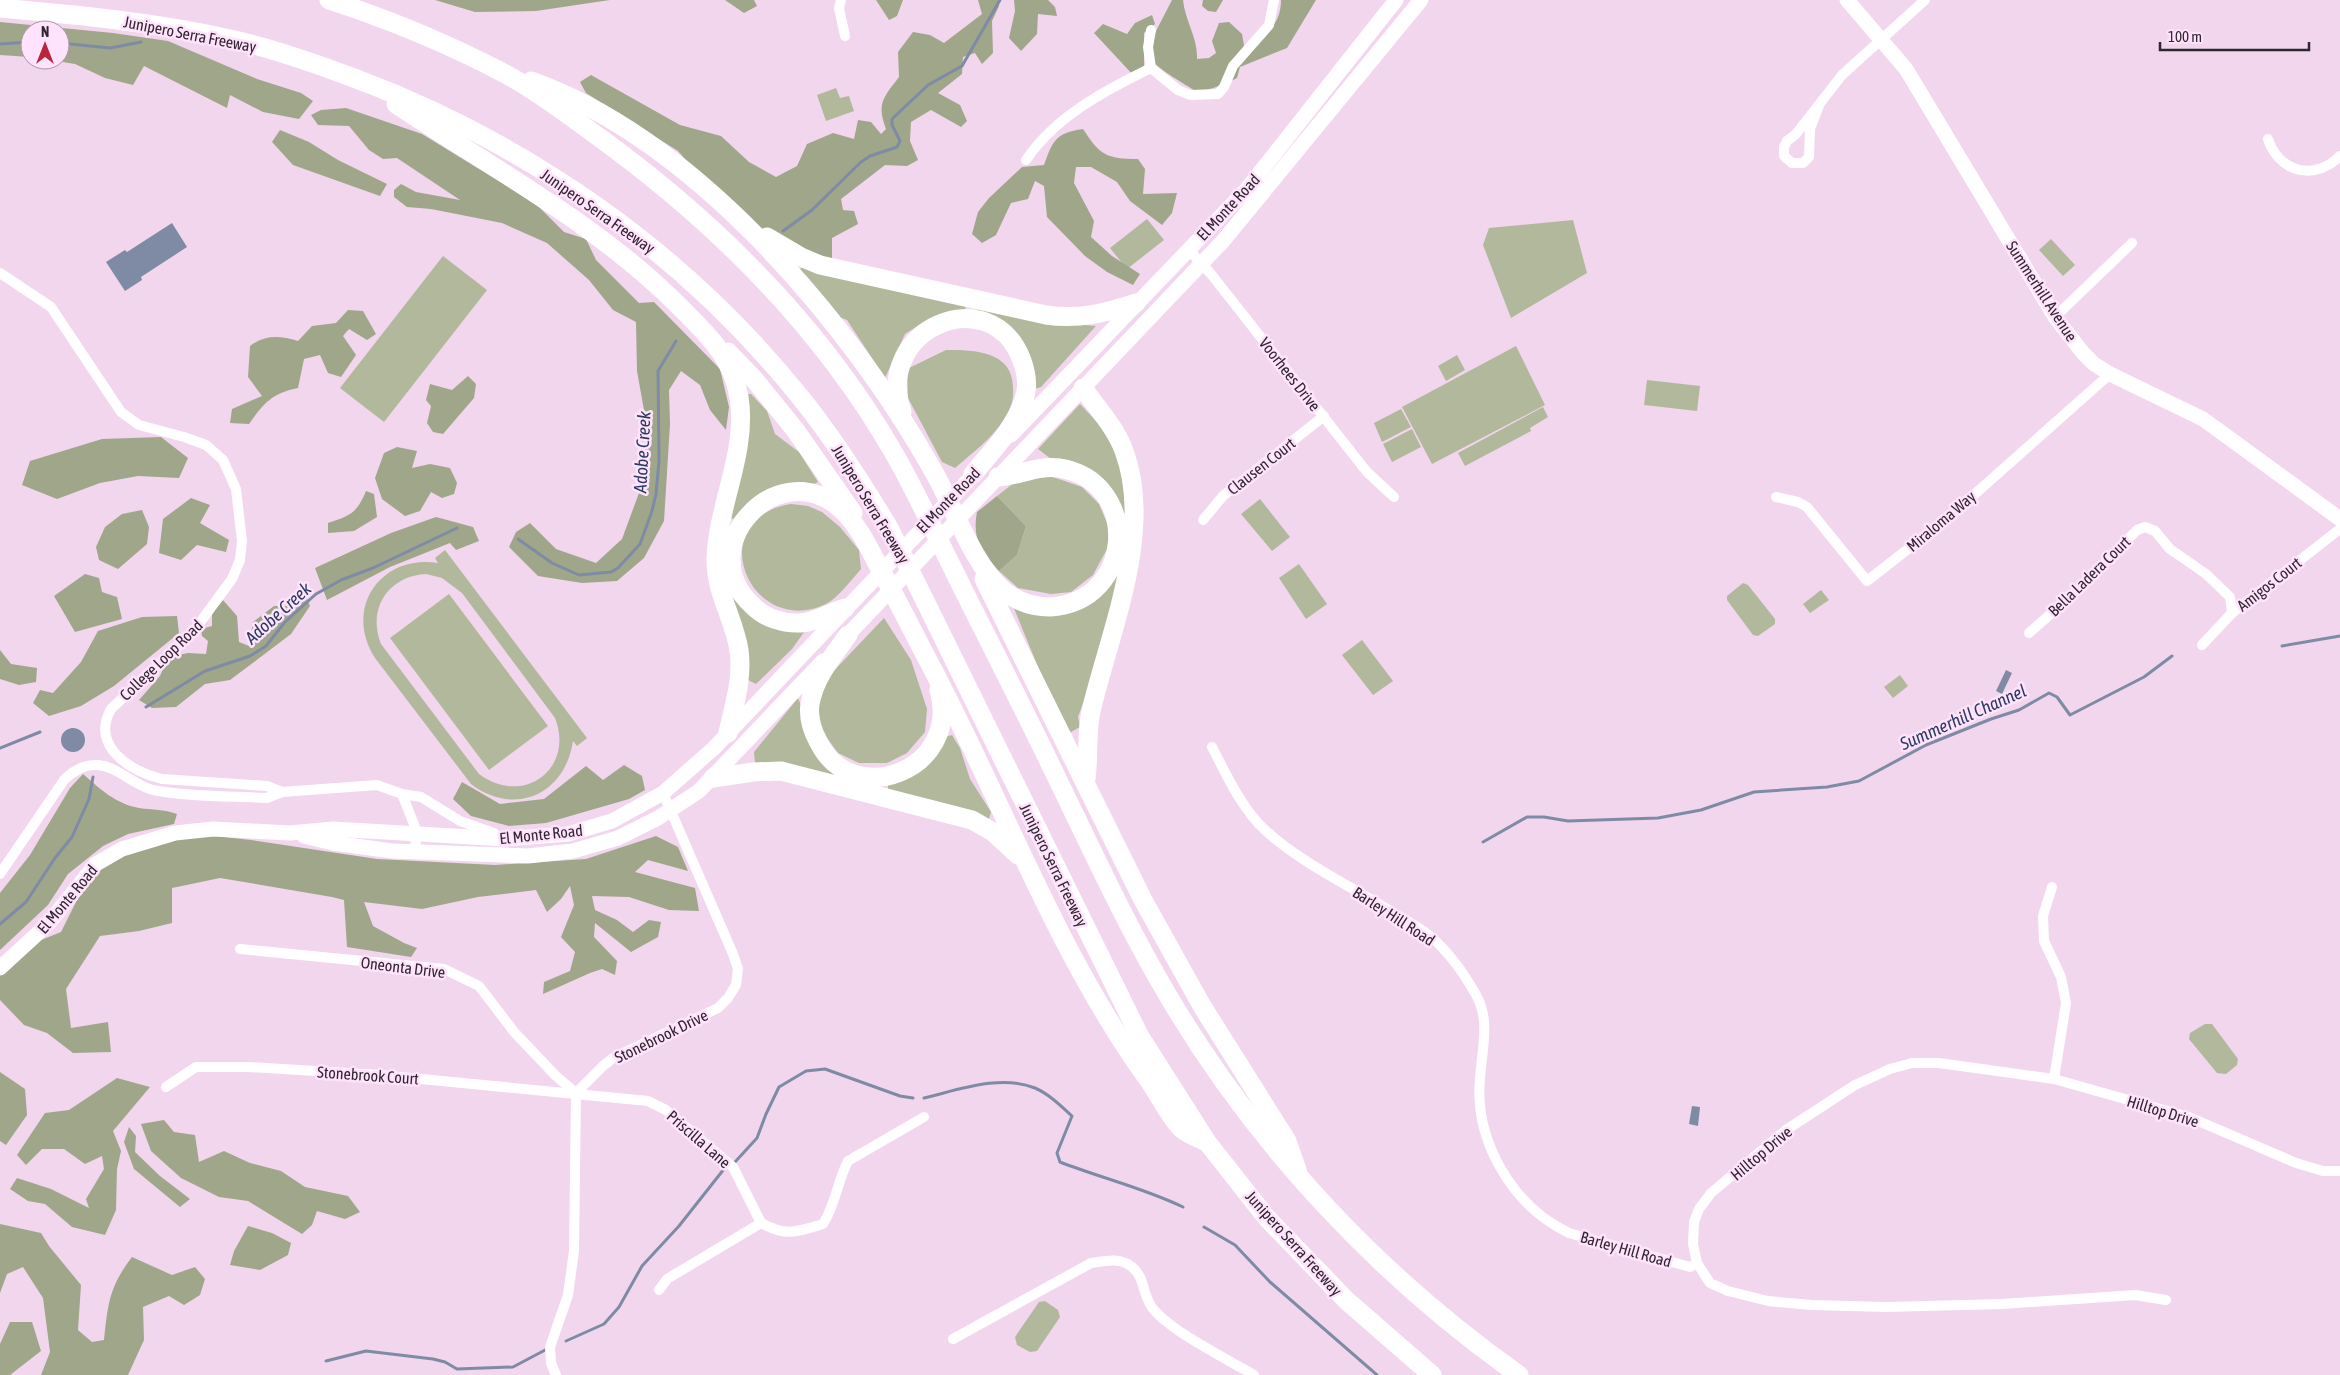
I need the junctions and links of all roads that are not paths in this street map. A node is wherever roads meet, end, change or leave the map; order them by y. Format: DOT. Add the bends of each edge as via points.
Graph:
graph roads {
  1 [pos="329,0"];
  2 [pos="841,0"];
  3 [pos="1274,0"];
  4 [pos="1396,0"];
  5 [pos="1421,0"];
  6 [pos="1847,0"];
  7 [pos="1925,0"];
  8 [pos="0,8"];
  9 [pos="1152,30"];
  10 [pos="845,36"];
  11 [pos="1883,40"];
  12 [pos="495,68"];
  13 [pos="1151,68"];
  14 [pos="370,84"];
  15 [pos="1820,103"];
  16 [pos="2268,139"];
  17 [pos="2340,156"];
  18 [pos="1026,160"];
  19 [pos="708,191"];
  20 [pos="2132,243"];
  21 [pos="1188,249"];
  22 [pos="1202,263"];
  23 [pos="0,273"];
  24 [pos="1136,303"];
  25 [pos="2055,317"];
  26 [pos="705,332"];
  27 [pos="2110,374"];
  28 [pos="1083,388"];
  29 [pos="1324,416"];
  30 [pos="907,424"];
  31 [pos="973,474"];
  32 [pos="998,477"];
  33 [pos="1394,497"];
  34 [pos="1776,497"];
  35 [pos="2340,519"];
  36 [pos="1204,520"];
  37 [pos="2340,529"];
  38 [pos="970,543"];
  39 [pos="870,550"];
  40 [pos="845,608"];
  41 [pos="2232,613"];
  42 [pos="2029,633"];
  43 [pos="848,635"];
  44 [pos="2202,644"];
  45 [pos="921,648"];
  46 [pos="728,733"];
  47 [pos="1212,747"];
  48 [pos="713,778"];
  49 [pos="1085,783"];
  50 [pos="282,792"];
  51 [pos="402,794"];
  52 [pos="663,794"];
  53 [pos="671,810"];
  54 [pos="290,833"];
  55 [pos="416,834"];
  56 [pos="537,837"];
  57 [pos="416,852"];
  58 [pos="1031,873"];
  59 [pos="0,874"];
  60 [pos="2052,887"];
  61 [pos="240,949"];
  62 [pos="0,968"];
  63 [pos="2054,1079"];
  64 [pos="166,1087"];
  65 [pos="576,1093"];
  66 [pos="924,1117"];
  67 [pos="1207,1142"];
  68 [pos="2340,1171"];
  69 [pos="1300,1179"];
  70 [pos="761,1223"];
  71 [pos="1697,1263"];
  72 [pos="659,1290"];
  73 [pos="2166,1300"];
  74 [pos="953,1340"];
  75 [pos="556,1375"];
  76 [pos="1254,1375"];
  77 [pos="1432,1375"];
  78 [pos="1519,1375"];
  1 -- 12 [label="highway" via="405,27"];
  2 -- 10 [label="street" via="839,8"];
  3 -- 13 [label="street" via="1270,25 1233,66 1218,94 1190,95 1178,90"];
  4 -- 21 [label="street, El Monte Road" via="1246,190"];
  5 -- 22 [label="street, El Monte Road" via="1228,236"];
  6 -- 11 [label="street, Summerhill Avenue"];
  7 -- 11 [label="street"];
  8 -- 14 [label="highway, Junipero Serra Freeway" via="156,25 233,39"];
  9 -- 13 [label="street" via="1148,47"];
  11 -- 15 [label="street" via="1842,75"];
  11 -- 25 [label="street, Summerhill Avenue" via="1906,69"];
  12 -- 19 [label="highway" via="559,92 596,112 658,151"];
  12 -- 69 [label="highway" via="555,106 674,194 767,283 841,372 871,415 918,498 1141,949 1207,1057"];
  13 -- 18 [label="street" via="1067,115 1044,136"];
  14 -- 26 [label="highway" via="603,240 649,275"];
  14 -- 67 [label="highway, Junipero Serra Freeway" via="421,105 481,136 539,169 636,235 728,316 802,399 858,476 889,528 1139,1035"];
  15 -- 15 [label="street" via="1796,134 1786,141 1784,156 1792,163 1803,163 1809,157 1810,130"];
  16 -- 17 [label="street" via="2280,160 2302,171 2327,167"];
  19 -- 24 [label="highway" via="781,247 839,270 1060,317 1088,317"];
  19 -- 30 [label="highway" via="796,279 851,346"];
  20 -- 25 [label="street"];
  21 -- 22 [label="street, Voorhees Drive"];
  21 -- 24 [label="street, El Monte Road"];
  22 -- 28 [label="street, El Monte Road"];
  22 -- 29 [label="street, Voorhees Drive"];
  23 -- 50 [label="street, College Loop Road" via="50,307 121,412 139,425 206,445 223,460 236,489 242,541 240,560 232,579 193,632 111,709 104,726 108,742 121,759 151,776 267,786"];
  24 -- 31 [label="street, El Monte Road"];
  25 -- 27 [label="street, Summerhill Avenue" via="2083,353"];
  26 -- 39 [label="highway" via="743,367 796,431 859,523"];
  26 -- 46 [label="highway" via="732,371 741,411 716,560 721,596 740,661 739,686"];
  27 -- 34 [label="street, Miraloma Way" via="1949,517 1867,581 1807,507"];
  27 -- 35 [label="street, Summerhill Avenue" via="2203,419"];
  28 -- 32 [label="street, El Monte Road"];
  28 -- 49 [label="highway" via="1124,449 1132,475 1135,512 1130,562 1091,712"];
  29 -- 33 [label="street, Voorhees Drive" via="1367,472"];
  29 -- 36 [label="street, Clausen Court" via="1223,496"];
  30 -- 31 [label="highway" via="901,409 898,379 903,357 918,336 940,322 952,319 977,320 999,330 1014,346 1024,365 1025,397 1012,426"];
  30 -- 38 [label="highway"];
  31 -- 40 [label="street, El Monte Road"];
  32 -- 38 [label="highway" via="1048,467 1086,478 1104,495 1114,514 1118,545 1112,566 1099,584 1082,598 1058,606 1034,605 1002,590"];
  32 -- 43 [label="street, El Monte Road"];
  37 -- 41 [label="street, Amigos Court"];
  38 -- 49 [label="highway" via="984,580"];
  39 -- 40 [label="highway" via="840,508 806,492 770,498 750,512 738,529 732,550 732,571 740,590 754,607 776,620 800,623"];
  39 -- 45 [label="highway"];
  40 -- 46 [label="street, El Monte Road"];
  41 -- 42 [label="street, Bella Ladera Court" via="2230,597 2219,586 2170,549 2155,532 2144,527 2137,530 2080,588"];
  41 -- 44 [label="street, Amigos Court"];
  43 -- 45 [label="highway" via="817,683 810,719 826,754 835,763 858,774 886,776 900,773 924,758 937,738 942,719 941,699"];
  43 -- 48 [label="street, El Monte Road"];
  45 -- 58 [label="highway" via="970,740"];
  46 -- 52 [label="street, El Monte Road" via="688,774"];
  47 -- 71 [label="street, Barley Hill Road" via="1246,806 1263,828 1335,878 1430,936 1465,976 1477,996 1486,1035 1479,1091 1486,1136 1508,1180 1528,1204 1569,1233 1690,1267"];
  48 -- 53 [label="street, El Monte Road"];
  48 -- 58 [label="highway" via="781,771 961,816 993,832 1013,849"];
  49 -- 69 [label="highway" via="1184,975 1287,1141"];
  50 -- 51 [label="street, College Loop Road" via="378,785"];
  50 -- 59 [label="street, College Loop Road" via="267,798 167,792 141,786 107,767 89,766 73,772 64,780"];
  51 -- 55 [label="street"];
  51 -- 56 [label="street, College Loop Road" via="421,797 460,821 486,832"];
  52 -- 53 [label="street, Stonebrook Drive"];
  52 -- 56 [label="street, El Monte Road" via="612,821 568,834"];
  53 -- 57 [label="street, El Monte Road" via="618,838 573,851 528,856"];
  53 -- 65 [label="street, Stonebrook Drive" via="733,954 738,968 736,985 718,1008 613,1058"];
  54 -- 55 [label="street, El Monte Road" via="333,829"];
  54 -- 57 [label="street, El Monte Road" via="333,843"];
  54 -- 62 [label="street, El Monte Road" via="194,830 122,848 96,864 48,924"];
  55 -- 56 [label="street, El Monte Road"];
  55 -- 57 [label="street"];
  58 -- 67 [label="highway" via="1103,1012 1136,1064 1182,1130"];
  60 -- 63 [label="street" via="2043,916 2044,942 2061,977 2066,1003"];
  61 -- 65 [label="street, Oneonta Drive" via="444,969 479,986 515,1032"];
  63 -- 68 [label="street, Hilltop Drive" via="2189,1118 2296,1163 2322,1171"];
  63 -- 71 [label="street, Hilltop Drive" via="1939,1063 1912,1063 1867,1079 1786,1130 1712,1193 1699,1209 1694,1222 1693,1244"];
  64 -- 65 [label="street, Stonebrook Court" via="196,1067 248,1067"];
  65 -- 70 [label="street, Priscilla Lane" via="648,1101 666,1110 733,1167"];
  65 -- 75 [label="street" via="574,1250 568,1295 550,1347"];
  66 -- 70 [label="street" via="848,1161 841,1174 832,1210 823,1224 785,1233"];
  67 -- 77 [label="highway, Junipero Serra Freeway" via="1266,1217 1339,1293"];
  69 -- 78 [label="highway" via="1377,1258 1464,1334"];
  70 -- 72 [label="street" via="667,1279"];
  71 -- 73 [label="street, Hilltop Drive" via="1710,1283 1728,1291 1768,1301 1811,1305 2002,1304 2135,1295"];
  74 -- 76 [label="street" via="1091,1263 1109,1260 1131,1266 1140,1274 1148,1303 1161,1316"];
}
